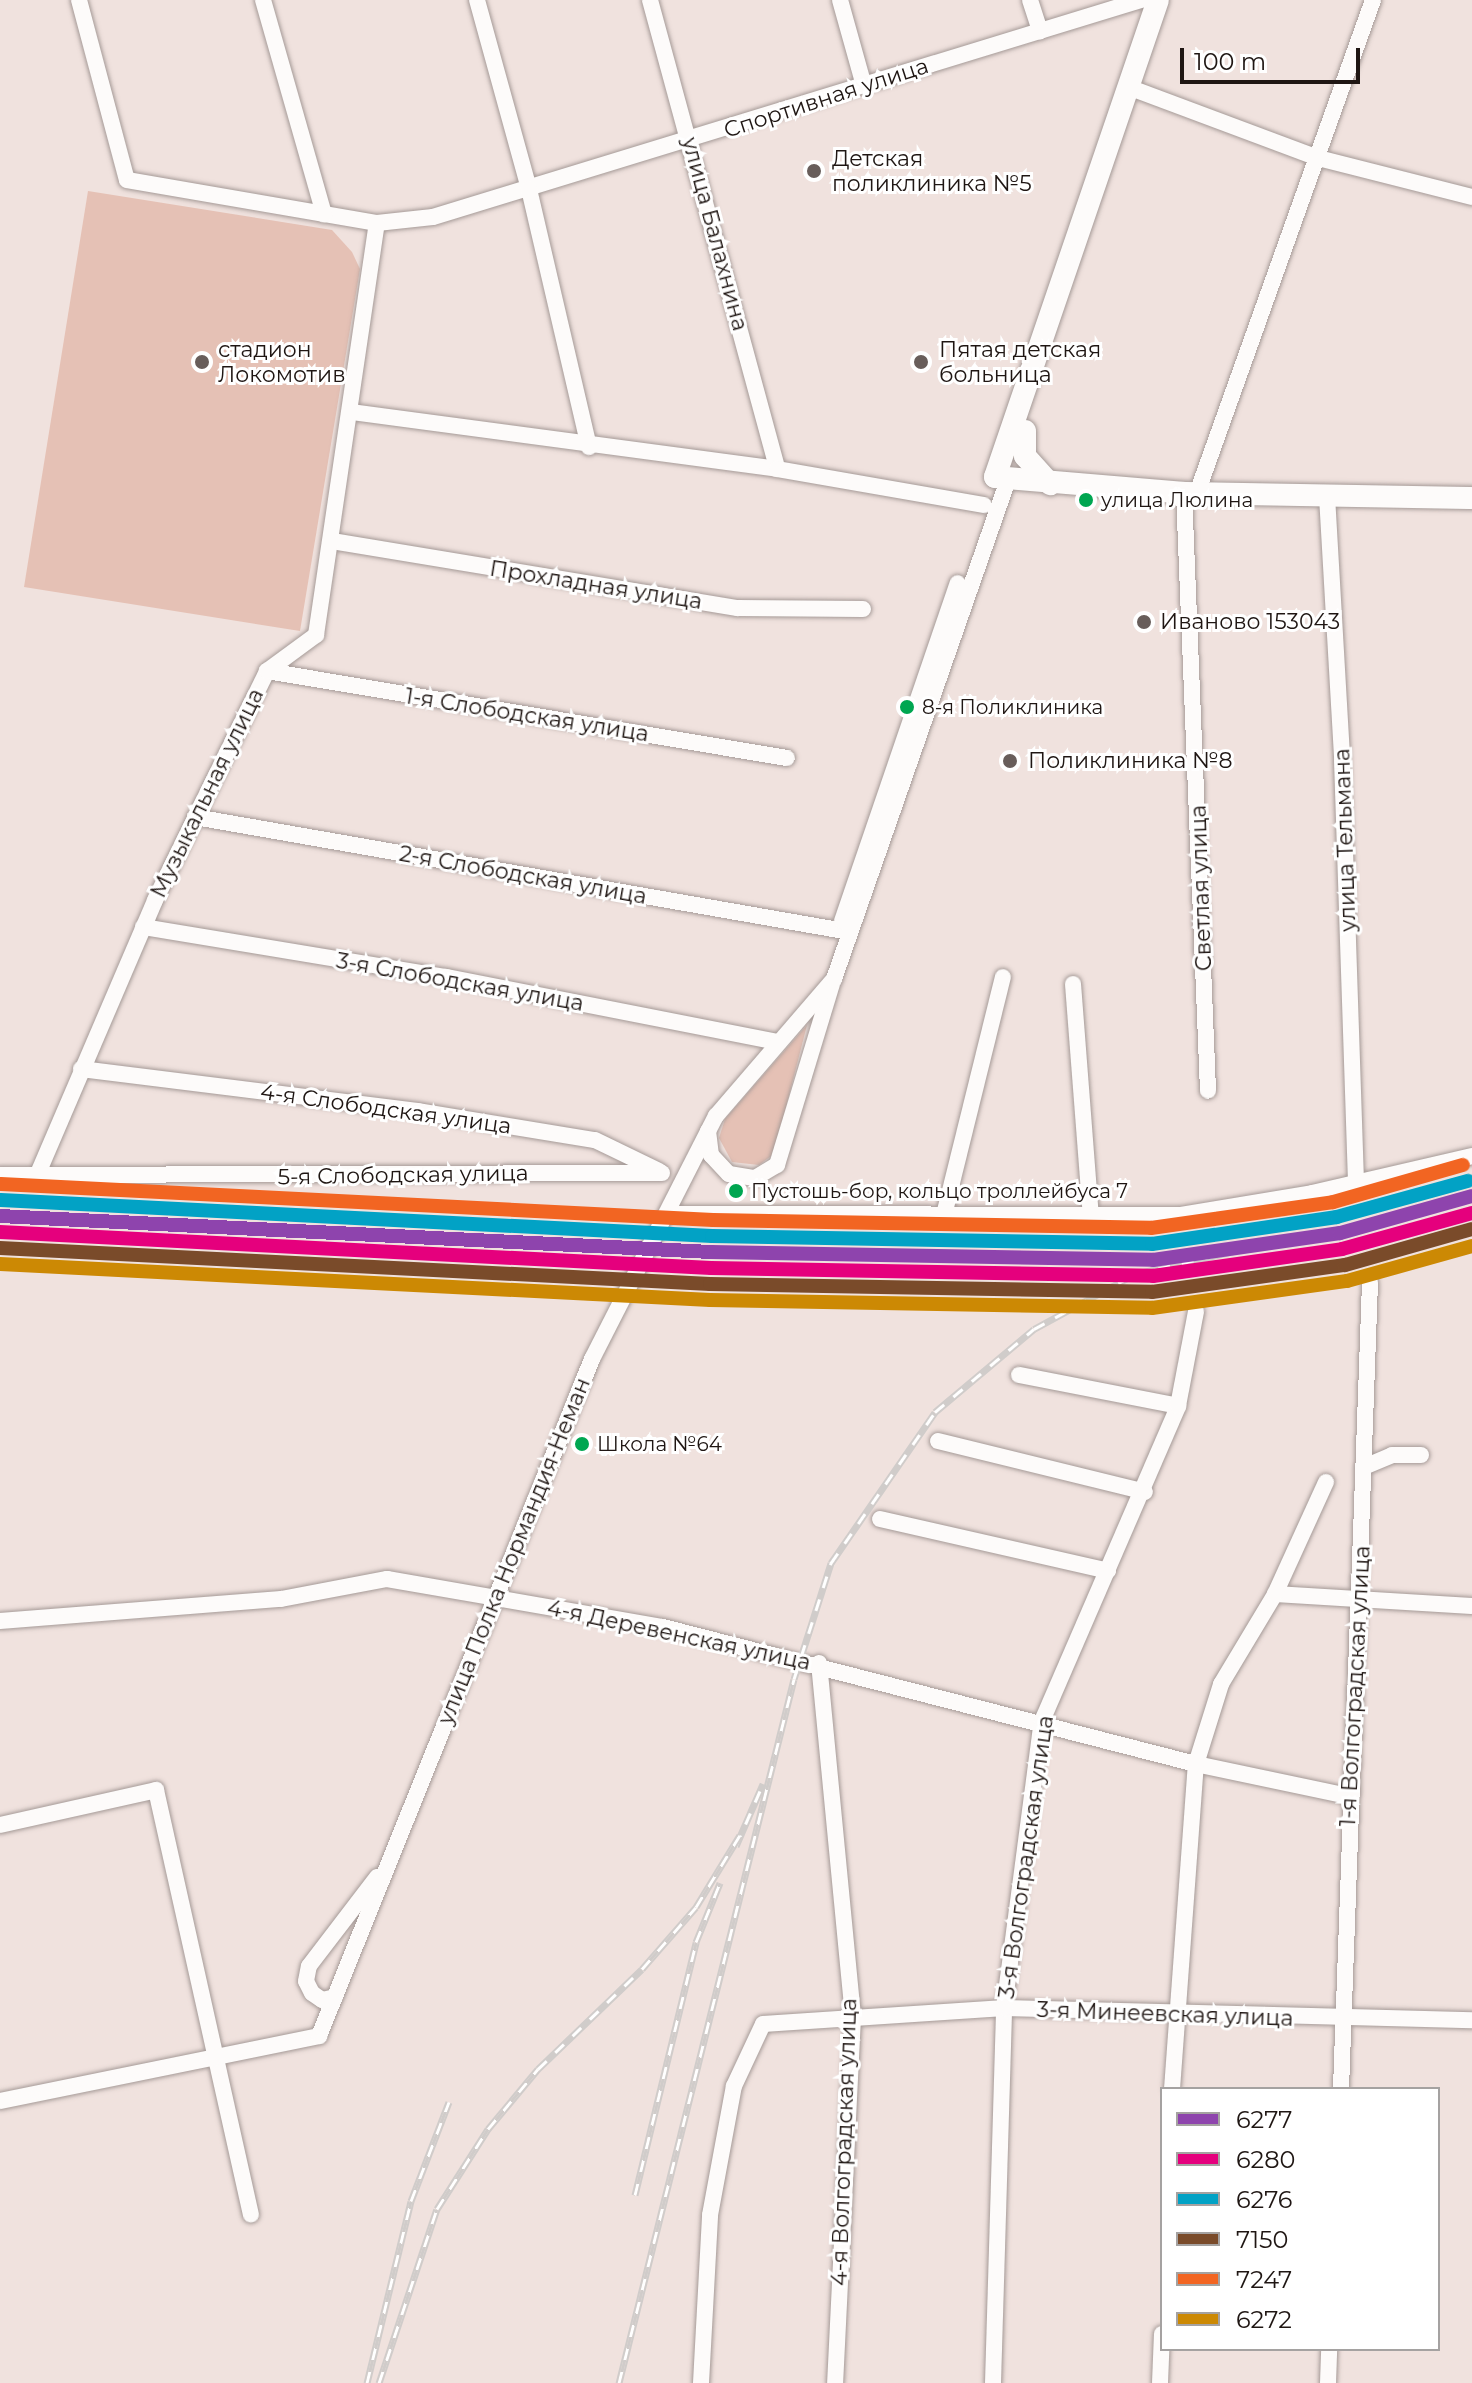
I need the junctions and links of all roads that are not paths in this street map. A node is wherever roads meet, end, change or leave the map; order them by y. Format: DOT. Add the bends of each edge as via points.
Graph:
graph roads {
  1 [pos="79,0"];
  2 [pos="263,0"];
  3 [pos="477,0"];
  4 [pos="650,0"];
  5 [pos="840,0"];
  6 [pos="1030,0"];
  7 [pos="1141,0"];
  8 [pos="1158,0"];
  9 [pos="1170,0"];
  10 [pos="1373,0"];
  11 [pos="1040,31"];
  12 [pos="864,86"];
  13 [pos="1139,91"];
  14 [pos="691,141"];
  15 [pos="1318,158"];
  16 [pos="529,189"];
  17 [pos="1472,197"];
  18 [pos="324,214"];
  19 [pos="377,223"];
  20 [pos="351,412"];
  21 [pos="1025,431"];
  22 [pos="589,447"];
  23 [pos="777,469"];
  24 [pos="1050,484"];
  25 [pos="996,487"];
  26 [pos="1109,489"];
  27 [pos="1190,493"];
  28 [pos="1327,496"];
  29 [pos="1472,498"];
  30 [pos="332,541"];
  31 [pos="863,609"];
  32 [pos="267,671"];
  33 [pos="787,758"];
  34 [pos="195,817"];
  35 [pos="143,927"];
  36 [pos="844,931"];
  37 [pos="1003,977"];
  38 [pos="834,979"];
  39 [pos="1073,984"];
  40 [pos="806,1011"];
  41 [pos="777,1042"];
  42 [pos="81,1069"];
  43 [pos="1208,1091"];
  44 [pos="709,1129"];
  45 [pos="1472,1156"];
  46 [pos="662,1173"];
  47 [pos="0,1175"];
  48 [pos="36,1178"];
  49 [pos="682,1183"];
  50 [pos="1356,1184"];
  51 [pos="667,1214"];
  52 [pos="944,1215"];
  53 [pos="1091,1216"];
  54 [pos="1370,1283"];
  55 [pos="1196,1312"];
  56 [pos="1019,1375"];
  57 [pos="1178,1406"];
  58 [pos="938,1441"];
  59 [pos="1421,1455"];
  60 [pos="1364,1467"];
  61 [pos="1326,1482"];
  62 [pos="1145,1492"];
  63 [pos="880,1519"];
  64 [pos="1108,1571"];
  65 [pos="1275,1594"];
  66 [pos="492,1598"];
  67 [pos="1360,1603"];
  68 [pos="1472,1606"];
  69 [pos="0,1621"];
  70 [pos="819,1663"];
  71 [pos="1042,1721"];
  72 [pos="1196,1764"];
  73 [pos="1348,1796"];
  74 [pos="0,1825"];
  75 [pos="388,1864"];
  76 [pos="335,1997"];
  77 [pos="1004,2008"];
  78 [pos="1175,2012"];
  79 [pos="853,2017"];
  80 [pos="1472,2020"];
  81 [pos="1344,2021"];
  82 [pos="216,2056"];
  83 [pos="1172,2087"];
  84 [pos="1341,2087"];
  85 [pos="0,2101"];
  86 [pos="251,2215"];
  87 [pos="1161,2351"];
  88 [pos="1329,2351"];
  89 [pos="701,2383"];
  90 [pos="835,2383"];
  91 [pos="993,2383"];
  92 [pos="1160,2383"];
  93 [pos="1328,2383"];
  1 -- 18 [label="street, Спортивная улица" via="127,180"];
  2 -- 18 [label="street"];
  3 -- 16 [label="street"];
  4 -- 14 [label="street, улица Балахнина"];
  5 -- 12 [label="street"];
  6 -- 11 [label="street"];
  7 -- 11 [label="street, Спортивная улица"];
  8 -- 25 [label="main road, улица Полка Нормандия-Неман"];
  9 -- 13 [label="main road, улица Полка Нормандия-Неман"];
  10 -- 15 [label="street"];
  11 -- 12 [label="street, Спортивная улица"];
  12 -- 14 [label="street, Спортивная улица"];
  13 -- 15 [label="street"];
  13 -- 21 [label="main road, улица Полка Нормандия-Неман"];
  14 -- 16 [label="street, Спортивная улица"];
  14 -- 23 [label="street, улица Балахнина"];
  15 -- 17 [label="street"];
  15 -- 27 [label="street"];
  16 -- 19 [label="street, Спортивная улица" via="433,217"];
  16 -- 22 [label="street"];
  18 -- 19 [label="street, Спортивная улица"];
  19 -- 20 [label="street, Музыкальная улица"];
  20 -- 22 [label="street"];
  20 -- 30 [label="street, Музыкальная улица"];
  21 -- 24 [label="main road" via="1025,456"];
  21 -- 25 [label="main road, улица Полка Нормандия-Неман"];
  22 -- 23 [label="street"];
  23 -- 25 [label="street"];
  24 -- 25 [label="main road"];
  24 -- 26 [label="main road"];
  25 -- 26 [label="main road"];
  25 -- 36 [label="street, улица Полка Нормандия-Неман"];
  25 -- 36 [label="street, улица Полка Нормандия-Неман"];
  26 -- 27 [label="main road"];
  27 -- 28 [label="main road"];
  27 -- 43 [label="street, Светлая улица"];
  28 -- 29 [label="main road"];
  28 -- 50 [label="street, улица Тельмана"];
  30 -- 31 [label="street, Прохладная улица" via="737,608"];
  30 -- 32 [label="street, Музыкальная улица" via="316,635"];
  32 -- 33 [label="street, 1-я Слободская улица"];
  32 -- 34 [label="street, Музыкальная улица"];
  34 -- 35 [label="street, Музыкальная улица"];
  34 -- 36 [label="street, 2-я Слободская улица"];
  35 -- 41 [label="street, 3-я Слободская улица" via="446,977"];
  35 -- 42 [label="street, Музыкальная улица"];
  36 -- 38 [label="street, улица Полка Нормандия-Неман"];
  36 -- 40 [label="street, улица Полка Нормандия-Неман"];
  37 -- 52 [label="street"];
  38 -- 40 [label="street, улица Полка Нормандия-Неман"];
  38 -- 44 [label="street" via="777,1165 755,1178 729,1174 711,1155"];
  39 -- 53 [label="street"];
  40 -- 41 [label="street, улица Полка Нормандия-Неман"];
  41 -- 44 [label="street, улица Полка Нормандия-Неман"];
  42 -- 46 [label="street, 4-я Слободская улица" via="417,1111 595,1140"];
  42 -- 48 [label="street, Музыкальная улица"];
  44 -- 49 [label="street, улица Полка Нормандия-Неман"];
  45 -- 50 [label="street"];
  46 -- 48 [label="street, 5-я Слободская улица"];
  46 -- 49 [label="street, 4-я Слободская улица"];
  47 -- 48 [label="street, 5-я Слободская улица"];
  49 -- 51 [label="street, улица Полка Нормандия-Неман"];
  50 -- 53 [label="street" via="1181,1215"];
  51 -- 52 [label="street"];
  51 -- 66 [label="street, улица Полка Нормандия-Неман" via="592,1359"];
  52 -- 53 [label="street"];
  54 -- 60 [label="street, 1-я Волгоградская улица"];
  55 -- 57 [label="street, 3-я Волгоградская улица"];
  56 -- 57 [label="street"];
  57 -- 62 [label="street, 3-я Волгоградская улица"];
  58 -- 62 [label="street"];
  59 -- 60 [label="street" via="1392,1455"];
  60 -- 67 [label="street, 1-я Волгоградская улица"];
  61 -- 65 [label="street"];
  62 -- 64 [label="street, 3-я Волгоградская улица"];
  63 -- 64 [label="street"];
  64 -- 71 [label="street, 3-я Волгоградская улица"];
  65 -- 67 [label="street"];
  65 -- 72 [label="street" via="1221,1684"];
  66 -- 69 [label="street, 4-я Деревенская улица" via="387,1579 281,1599"];
  66 -- 70 [label="street, 4-я Деревенская улица" via="663,1627"];
  66 -- 75 [label="street, улица Полка Нормандия-Неман"];
  67 -- 68 [label="street"];
  67 -- 73 [label="street, 1-я Волгоградская улица"];
  70 -- 71 [label="street, 4-я Деревенская улица"];
  70 -- 79 [label="street, 4-я Волгоградская улица"];
  71 -- 72 [label="street, 4-я Деревенская улица"];
  71 -- 77 [label="street, 3-я Волгоградская улица"];
  72 -- 73 [label="street, 4-я Деревенская улица"];
  72 -- 78 [label="street"];
  73 -- 81 [label="street, 1-я Волгоградская улица"];
  74 -- 82 [label="street" via="156,1790"];
  75 -- 76 [label="street, улица Полка Нормандия-Неман"];
  75 -- 76 [label="street" via="309,1966 306,1981 312,1993 322,2000"];
  76 -- 82 [label="street, улица Полка Нормандия-Неман" via="319,2036"];
  77 -- 78 [label="street, 3-я Минеевская улица"];
  77 -- 79 [label="street, 3-я Минеевская улица"];
  77 -- 91 [label="street, 3-я Волгоградская улица"];
  78 -- 81 [label="street, 3-я Минеевская улица"];
  78 -- 83 [label="street"];
  79 -- 89 [label="street, 3-я Минеевская улица" via="763,2024 734,2086 710,2215"];
  79 -- 90 [label="street, 4-я Волгоградская улица"];
  80 -- 81 [label="street, 3-я Минеевская улица"];
  81 -- 84 [label="street, 1-я Волгоградская улица"];
  82 -- 85 [label="street"];
  82 -- 86 [label="street"];
  87 -- 92 [label="street"];
  88 -- 93 [label="street"];
}
